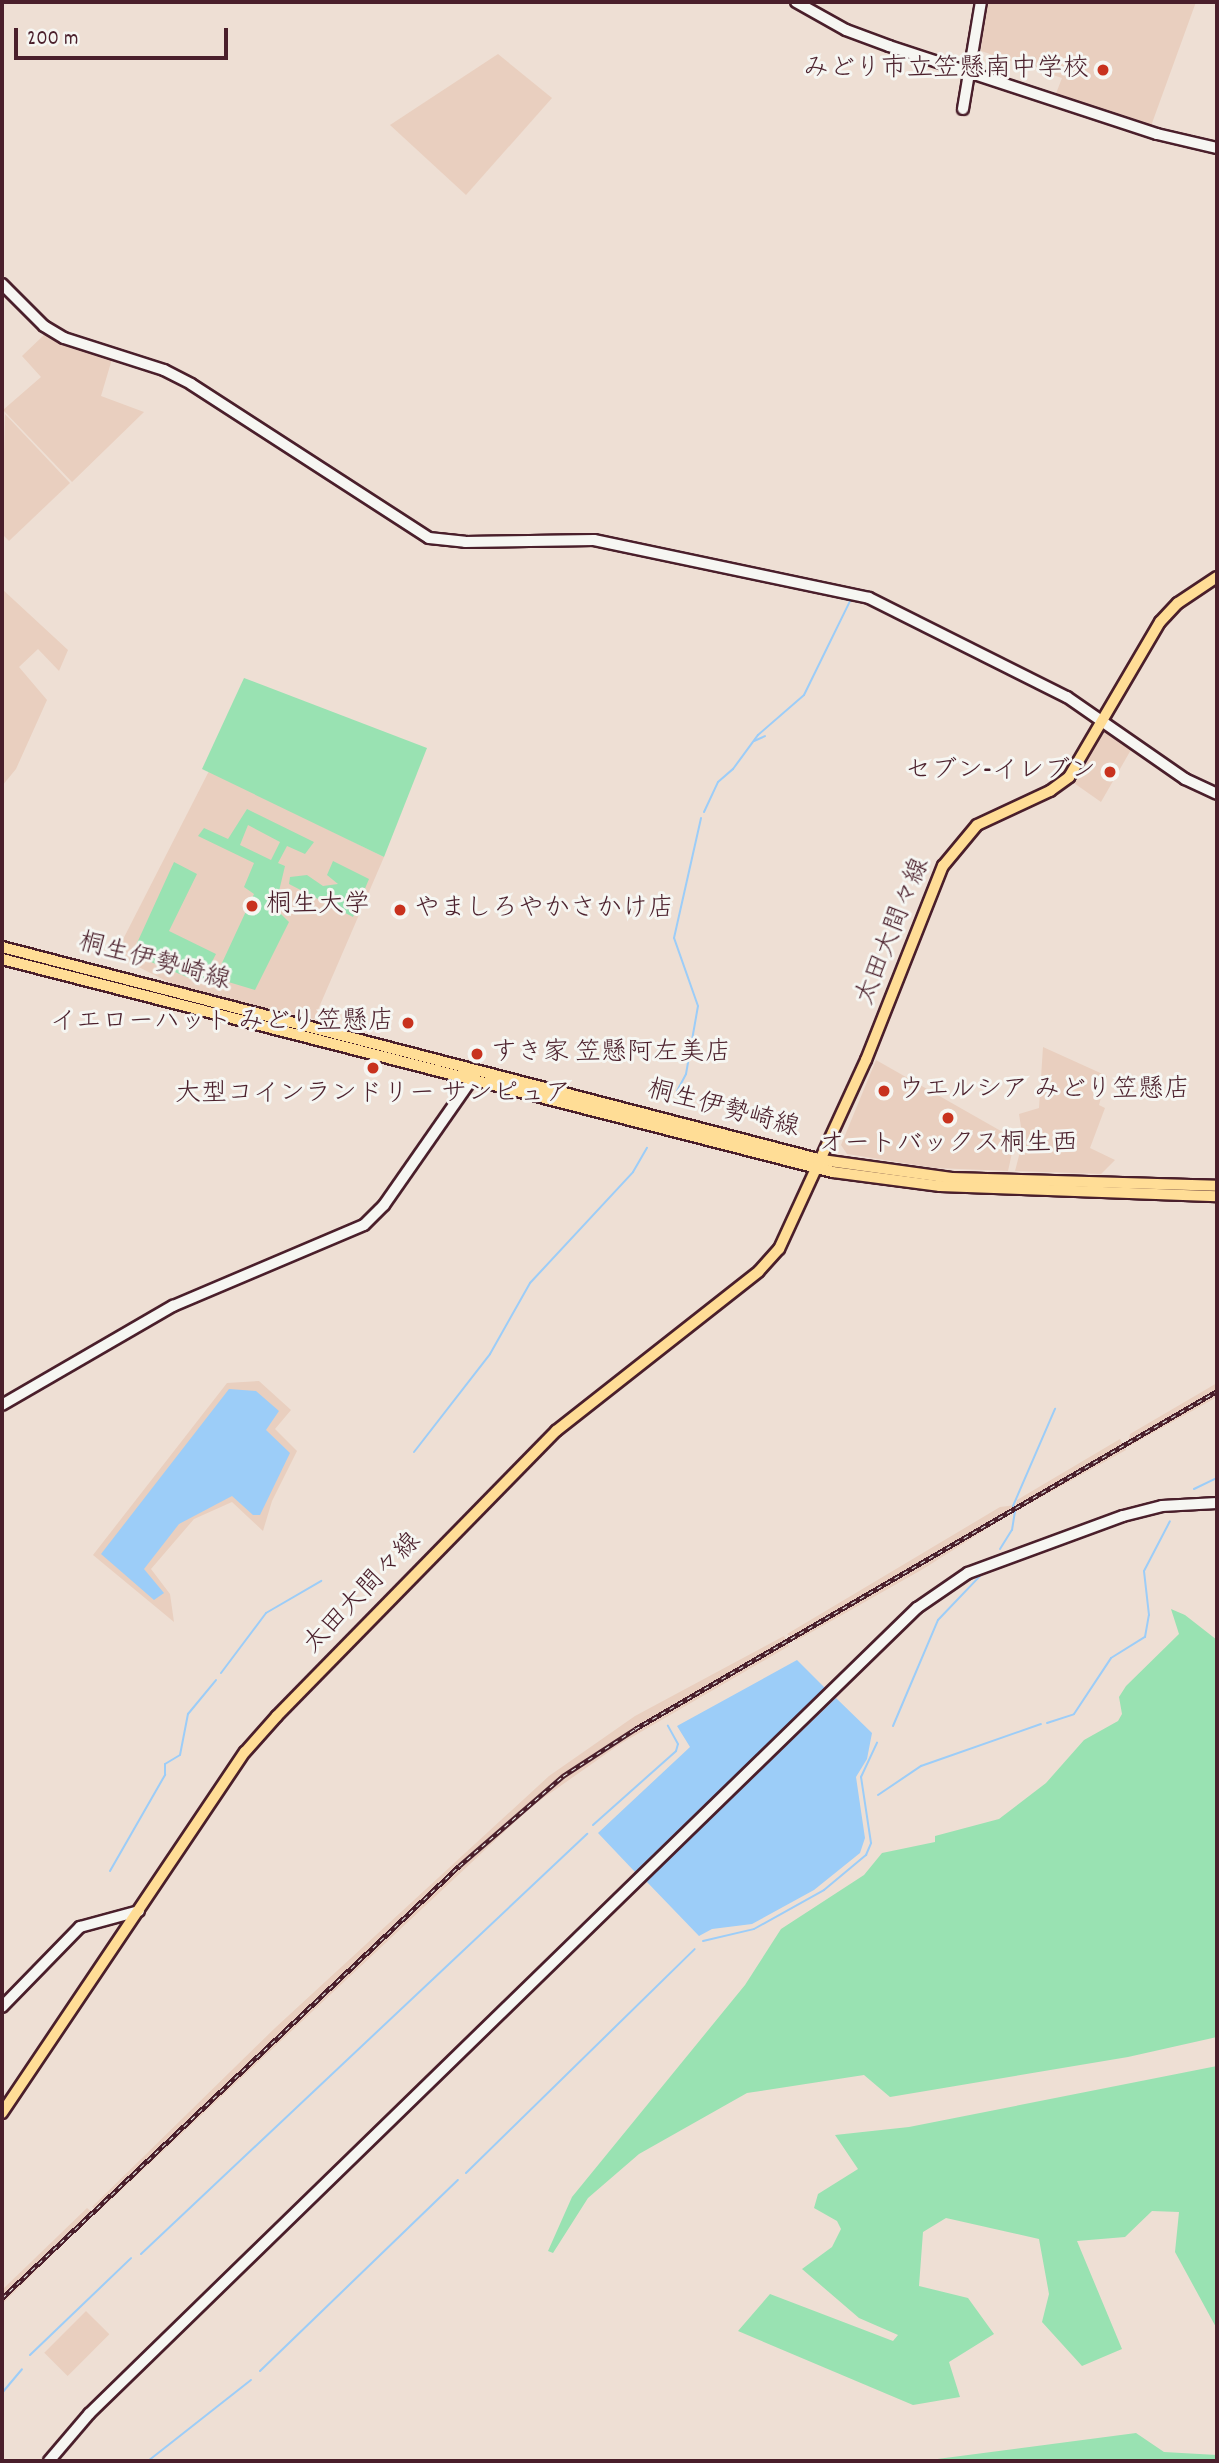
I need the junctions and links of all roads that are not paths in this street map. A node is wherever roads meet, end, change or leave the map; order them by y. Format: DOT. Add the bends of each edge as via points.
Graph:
graph roads {
  1 [pos="796,2"];
  2 [pos="981,2"];
  3 [pos="972,74"];
  4 [pos="963,109"];
  5 [pos="1217,148"];
  6 [pos="2,284"];
  7 [pos="1217,577"];
  8 [pos="1103,720"];
  9 [pos="1217,794"];
  10 [pos="2,947"];
  11 [pos="2,960"];
  12 [pos="478,1071"];
  13 [pos="470,1081"];
  14 [pos="820,1164"];
  15 [pos="1217,1186"];
  16 [pos="1217,1196"];
  17 [pos="2,1405"];
  18 [pos="1217,1503"];
  19 [pos="139,1910"];
  20 [pos="2,2007"];
  21 [pos="2,2113"];
  22 [pos="49,2461"];
  1 -- 3 [label="street" via="846,30"];
  2 -- 3 [label="street"];
  3 -- 4 [label="street"];
  3 -- 5 [label="street"];
  6 -- 8 [label="street" via="44,326 64,338 191,383 429,538 465,542 593,540 855,594 1029,678"];
  7 -- 8 [label="main road, 太田大間々線" via="1166,614"];
  8 -- 9 [label="street" via="1185,779"];
  8 -- 14 [label="main road, 太田大間々線" via="1063,782 977,825 943,866"];
  10 -- 12 [label="main road, 桐生伊勢崎線"];
  11 -- 13 [label="main road, 桐生伊勢崎線"];
  12 -- 13 [label="street"];
  12 -- 14 [label="main road, 桐生伊勢崎線"];
  13 -- 14 [label="main road, 桐生伊勢崎線"];
  13 -- 17 [label="street" via="384,1205 364,1225 173,1306"];
  14 -- 15 [label="main road, 桐生伊勢崎線" via="952,1178"];
  14 -- 16 [label="main road, 桐生伊勢崎線" via="875,1179 940,1186"];
  14 -- 19 [label="main road, 太田大間々線" via="788,1236 759,1272 556,1431 277,1716 245,1752"];
  18 -- 22 [label="street" via="1131,1513 991,1563 924,1603 89,2414"];
  19 -- 20 [label="street" via="80,1927"];
  19 -- 21 [label="main road, 太田大間々線"];
}
